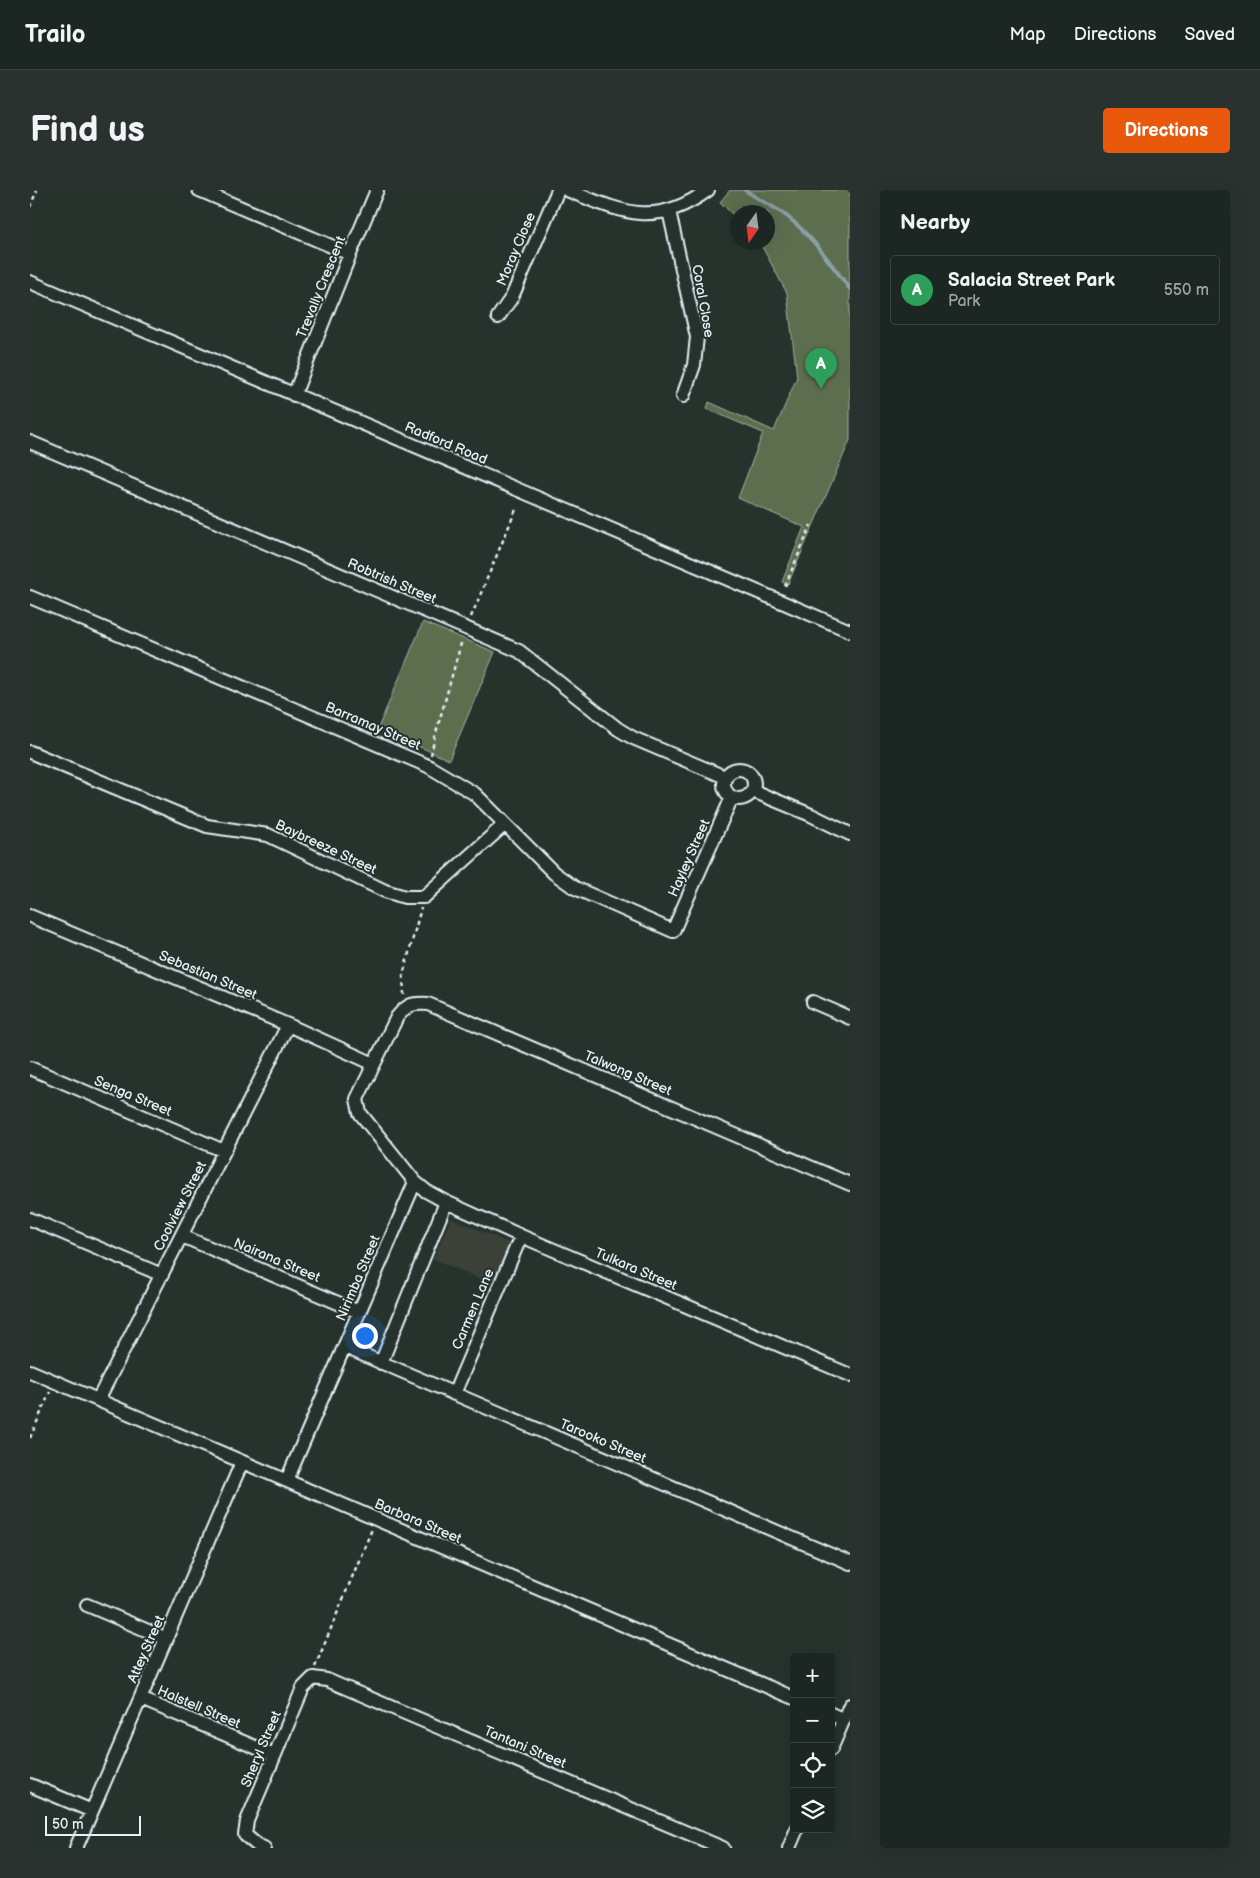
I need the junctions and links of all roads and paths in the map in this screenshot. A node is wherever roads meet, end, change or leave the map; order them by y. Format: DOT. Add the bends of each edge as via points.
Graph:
graph roads {
  1 [pos="37,190"];
  2 [pos="199,190"];
  3 [pos="377,190"];
  4 [pos="558,190"];
  5 [pos="567,190"];
  6 [pos="708,190"];
  7 [pos="30,207"];
  8 [pos="669,211"];
  9 [pos="350,254"];
  10 [pos="30,282"];
  11 [pos="498,317"];
  12 [pos="294,395"];
  13 [pos="683,396"];
  14 [pos="30,442"];
  15 [pos="517,507"];
  16 [pos="811,525"];
  17 [pos="785,586"];
  18 [pos="30,597"];
  19 [pos="470,621"];
  20 [pos="850,631"];
  21 [pos="464,635"];
  22 [pos="30,752"];
  23 [pos="428,766"];
  24 [pos="725,777"];
  25 [pos="752,790"];
  26 [pos="732,797"];
  27 [pos="505,824"];
  28 [pos="850,834"];
  29 [pos="424,897"];
  30 [pos="30,916"];
  31 [pos="673,931"];
  32 [pos="813,1002"];
  33 [pos="406,1007"];
  34 [pos="850,1018"];
  35 [pos="288,1025"];
  36 [pos="374,1064"];
  37 [pos="30,1068"];
  38 [pos="224,1152"];
  39 [pos="415,1182"];
  40 [pos="850,1184"];
  41 [pos="446,1202"];
  42 [pos="30,1220"];
  43 [pos="182,1236"];
  44 [pos="521,1236"];
  45 [pos="162,1275"];
  46 [pos="360,1312"];
  47 [pos="344,1347"];
  48 [pos="381,1363"];
  49 [pos="30,1371"];
  50 [pos="850,1375"];
  51 [pos="55,1382"];
  52 [pos="454,1394"];
  53 [pos="98,1400"];
  54 [pos="30,1438"];
  55 [pos="242,1462"];
  56 [pos="287,1480"];
  57 [pos="376,1519"];
  58 [pos="850,1563"];
  59 [pos="87,1605"];
  60 [pos="167,1639"];
  61 [pos="313,1678"];
  62 [pos="790,1696"];
  63 [pos="141,1699"];
  64 [pos="850,1705"];
  65 [pos="835,1716"];
  66 [pos="844,1720"];
  67 [pos="834,1743"];
  68 [pos="274,1755"];
  69 [pos="30,1785"];
  70 [pos="92,1811"];
  71 [pos="796,1833"];
  72 [pos="76,1848"];
  73 [pos="264,1848"];
  74 [pos="723,1848"];
  75 [pos="790,1848"];
  1 -- 7 [label="path"];
  2 -- 9 [label="street"];
  3 -- 9 [label="street, Trevally Crescent"];
  4 -- 11 [label="street, Moray Close" via="512,297"];
  5 -- 8 [label="street" via="629,213"];
  6 -- 8 [label="street" via="692,202"];
  8 -- 13 [label="street, Coral Close" via="698,337 694,365"];
  9 -- 12 [label="street, Trevally Crescent"];
  10 -- 12 [label="street, Radford Road"];
  12 -- 20 [label="street, Radford Road"];
  14 -- 24 [label="street, Robtrish Street" via="519,651 618,729"];
  15 -- 19 [label="path"];
  16 -- 17 [label="path"];
  18 -- 23 [label="street, Barramay Street"];
  21 -- 23 [label="path"];
  22 -- 29 [label="street, Baybreeze Street" via="207,826 268,835 385,891"];
  23 -- 27 [label="street, Barramay Street" via="475,794"];
  24 -- 25 [label="street" via="734,769 746,770 753,779"];
  24 -- 26 [label="street" via="724,788"];
  25 -- 26 [label="street" via="744,798"];
  25 -- 28 [label="street"];
  26 -- 31 [label="street, Hayley Street"];
  27 -- 29 [label="street"];
  27 -- 31 [label="street, Barramay Street" via="554,873 575,888"];
  29 -- 33 [label="path" via="403,975"];
  30 -- 35 [label="street, Sebastian Street"];
  32 -- 34 [label="street"];
  33 -- 36 [label="street" via="397,1017"];
  33 -- 40 [label="street, Talwong Street" via="428,1004"];
  35 -- 36 [label="street, Sebastian Street"];
  35 -- 38 [label="street, Coolview Street"];
  36 -- 39 [label="street" via="358,1099 360,1113"];
  37 -- 38 [label="street, Senga Street"];
  38 -- 43 [label="street, Coolview Street"];
  39 -- 41 [label="street, Tulkara Street"];
  39 -- 46 [label="street, Nirimba Street"];
  41 -- 44 [label="street, Tulkara Street"];
  41 -- 48 [label="street"];
  42 -- 45 [label="street"];
  43 -- 45 [label="street, Coolview Street"];
  43 -- 46 [label="street, Nairana Street"];
  44 -- 50 [label="street, Tulkara Street"];
  44 -- 52 [label="street, Carmen Lane"];
  45 -- 53 [label="street, Coolview Street"];
  46 -- 47 [label="street, Nirimba Street"];
  47 -- 48 [label="street, Tarooko Street"];
  47 -- 56 [label="street, Nirimba Street"];
  48 -- 52 [label="street, Tarooko Street"];
  49 -- 51 [label="street, Barbara Street"];
  51 -- 53 [label="street, Barbara Street"];
  51 -- 54 [label="path"];
  52 -- 58 [label="street, Tarooko Street"];
  53 -- 55 [label="street, Barbara Street"];
  55 -- 56 [label="street, Barbara Street"];
  55 -- 60 [label="street, Attey Street"];
  56 -- 57 [label="street, Barbara Street"];
  57 -- 61 [label="path"];
  57 -- 62 [label="street, Barbara Street"];
  59 -- 60 [label="street"];
  60 -- 63 [label="street, Attey Street"];
  61 -- 68 [label="street, Sheryl Street" via="303,1688"];
  61 -- 74 [label="street, Tantani Street" via="328,1680"];
  63 -- 68 [label="street, Halstell Street"];
  63 -- 70 [label="street, Attey Street"];
  64 -- 66 [label="street"];
  65 -- 66 [label="street"];
  66 -- 67 [label="street"];
  68 -- 73 [label="street, Sheryl Street" via="247,1821 245,1835"];
  69 -- 70 [label="street"];
  70 -- 72 [label="street, Attey Street"];
  71 -- 75 [label="street"];
}
